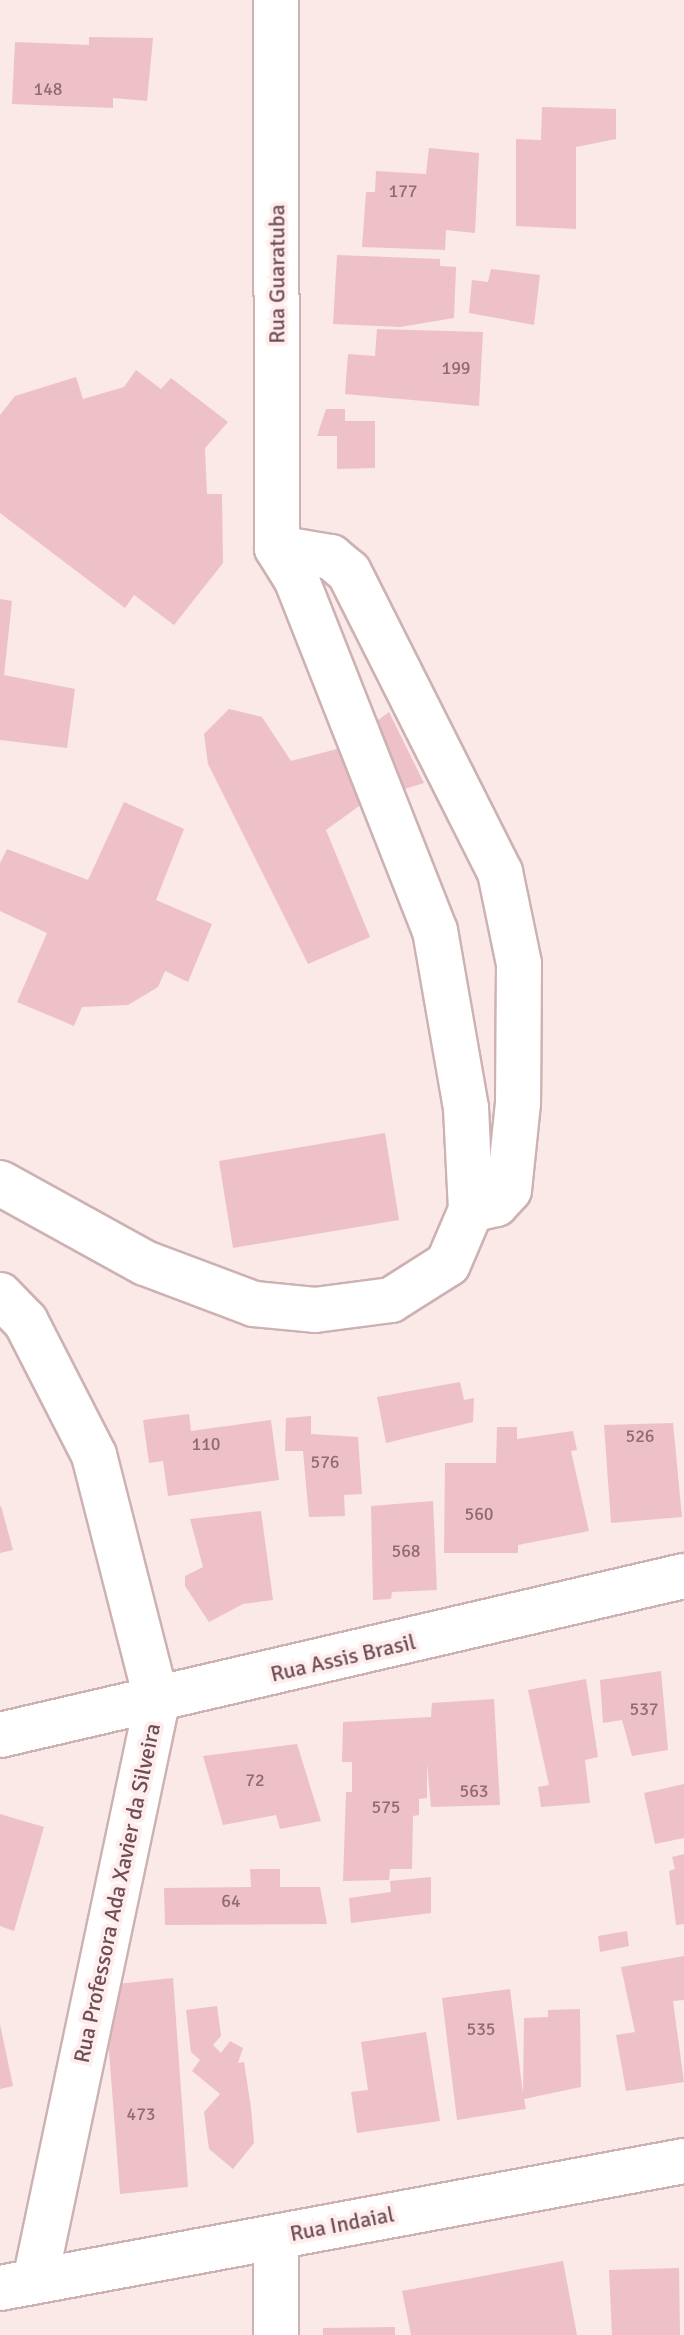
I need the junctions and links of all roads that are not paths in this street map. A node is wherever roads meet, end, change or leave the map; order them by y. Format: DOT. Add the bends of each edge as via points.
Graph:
graph roads {
  1 [pos="276,0"];
  2 [pos="277,548"];
  3 [pos="518,1103"];
  4 [pos="466,1108"];
  5 [pos="0,1183"];
  6 [pos="471,1210"];
  7 [pos="0,1295"];
  8 [pos="684,1576"];
  9 [pos="157,1702"];
  10 [pos="0,1735"];
  11 [pos="684,2161"];
  12 [pos="276,2237"];
  13 [pos="17,2284"];
  14 [pos="276,2335"];
  1 -- 2 [label="street, Rua Guaratuba"];
  2 -- 3 [label="street" via="331,557 349,572 500,872 519,964"];
  2 -- 4 [label="street" via="297,580 435,931"];
  3 -- 4 [label="street"];
  3 -- 6 [label="street" via="509,1190 496,1204"];
  4 -- 6 [label="street"];
  5 -- 6 [label="street" via="145,1263 254,1304 315,1310 391,1300 419,1286 448,1264"];
  7 -- 9 [label="street, Rua Professora Ada Xavier da Silveira" via="33,1333 94,1455"];
  8 -- 9 [label="street, Rua Assis Brasil"];
  9 -- 10 [label="street, Rua Assis Brasil"];
  9 -- 13 [label="street, Rua Professora Ada Xavier da Silveira"];
  11 -- 12 [label="street, Rua Indaial"];
  12 -- 13 [label="street, Rua Indaial"];
  12 -- 14 [label="street"];
}
